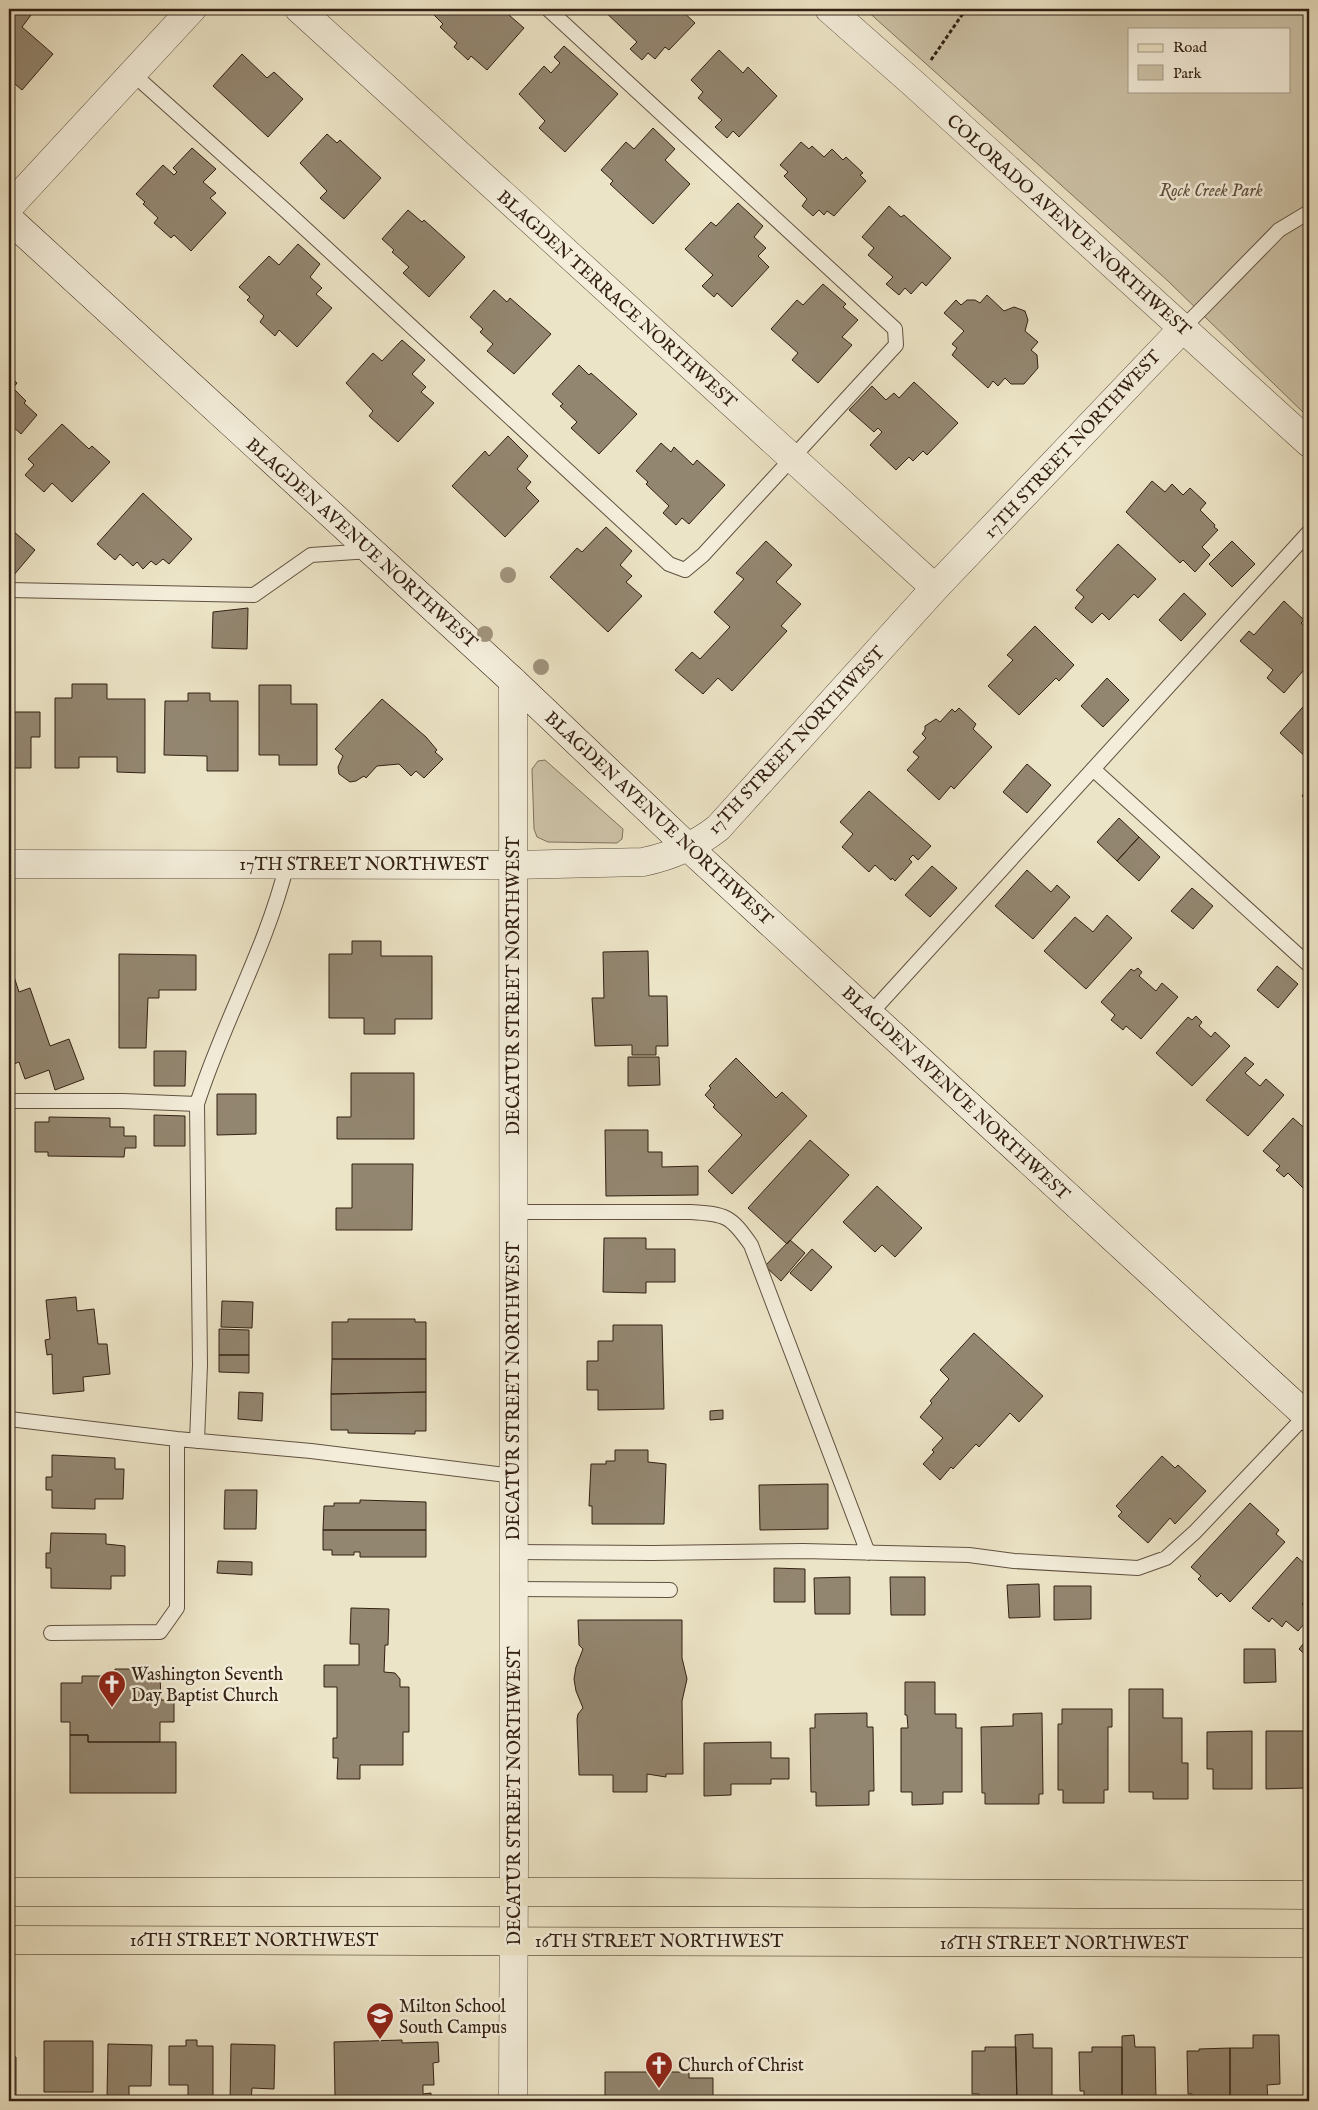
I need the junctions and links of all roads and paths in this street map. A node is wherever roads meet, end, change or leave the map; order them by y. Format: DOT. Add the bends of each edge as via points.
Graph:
graph roads {
  1 [pos="192,9"];
  2 [pos="299,9"];
  3 [pos="548,9"];
  4 [pos="829,9"];
  5 [pos="966,9"];
  6 [pos="132,73"];
  7 [pos="914,84"];
  8 [pos="9,206"];
  9 [pos="1309,212"];
  10 [pos="9,219"];
  11 [pos="1183,328"];
  12 [pos="1309,443"];
  13 [pos="792,458"];
  14 [pos="1309,532"];
  15 [pos="371,551"];
  16 [pos="935,588"];
  17 [pos="9,590"];
  18 [pos="513,681"];
  19 [pos="1093,769"];
  20 [pos="689,848"];
  21 [pos="9,864"];
  22 [pos="287,864"];
  23 [pos="513,865"];
  24 [pos="1309,965"];
  25 [pos="870,1014"];
  26 [pos="9,1101"];
  27 [pos="197,1104"];
  28 [pos="513,1212"];
  29 [pos="1308,1416"];
  30 [pos="9,1419"];
  31 [pos="177,1439"];
  32 [pos="197,1441"];
  33 [pos="514,1476"];
  34 [pos="514,1552"];
  35 [pos="868,1553"];
  36 [pos="514,1589"];
  37 [pos="670,1590"];
  38 [pos="51,1633"];
  39 [pos="9,1892"];
  40 [pos="514,1893"];
  41 [pos="1309,1895"];
  42 [pos="9,1940"];
  43 [pos="514,1941"];
  44 [pos="1309,1943"];
  45 [pos="513,2101"];
  1 -- 6 [label="street"];
  2 -- 13 [label="street, BLAGDEN TERRACE NORTHWEST"];
  3 -- 13 [label="lane" via="895,330 896,345"];
  4 -- 7 [label="street, COLORADO AVENUE NORTHWEST"];
  5 -- 7 [label="path"];
  6 -- 8 [label="street"];
  6 -- 13 [label="lane" via="669,564 685,570"];
  7 -- 11 [label="street, COLORADO AVENUE NORTHWEST"];
  9 -- 11 [label="lane" via="1279,230"];
  10 -- 15 [label="street, BLAGDEN AVENUE NORTHWEST"];
  11 -- 12 [label="street, COLORADO AVENUE NORTHWEST"];
  11 -- 16 [label="street, 17TH STREET NORTHWEST"];
  13 -- 16 [label="street, BLAGDEN TERRACE NORTHWEST"];
  14 -- 19 [label="lane"];
  15 -- 17 [label="lane" via="311,555 254,595"];
  15 -- 18 [label="street, BLAGDEN AVENUE NORTHWEST"];
  16 -- 20 [label="street, 17TH STREET NORTHWEST" via="718,828"];
  18 -- 20 [label="street, BLAGDEN AVENUE NORTHWEST"];
  18 -- 23 [label="street, DECATUR STREET NORTHWEST"];
  19 -- 24 [label="lane"];
  19 -- 25 [label="lane"];
  20 -- 23 [label="street, 17TH STREET NORTHWEST" via="643,862"];
  20 -- 25 [label="street, BLAGDEN AVENUE NORTHWEST"];
  21 -- 22 [label="street, 17TH STREET NORTHWEST"];
  22 -- 23 [label="street, 17TH STREET NORTHWEST"];
  22 -- 27 [label="lane" via="276,905 209,1066"];
  23 -- 28 [label="street, DECATUR STREET NORTHWEST"];
  25 -- 29 [label="street, BLAGDEN AVENUE NORTHWEST"];
  26 -- 27 [label="lane"];
  27 -- 32 [label="lane" via="200,1355"];
  28 -- 33 [label="street, DECATUR STREET NORTHWEST"];
  28 -- 35 [label="lane" via="714,1213 736,1222 751,1244"];
  29 -- 35 [label="lane" via="1166,1558 1138,1568 1014,1561 969,1555"];
  30 -- 31 [label="lane"];
  31 -- 32 [label="lane"];
  31 -- 38 [label="lane" via="177,1608 160,1632"];
  32 -- 33 [label="lane" via="311,1451"];
  33 -- 34 [label="street, DECATUR STREET NORTHWEST"];
  34 -- 35 [label="lane"];
  34 -- 36 [label="street, DECATUR STREET NORTHWEST"];
  36 -- 37 [label="lane"];
  36 -- 40 [label="street, DECATUR STREET NORTHWEST"];
  39 -- 40 [label="main road"];
  40 -- 41 [label="main road"];
  40 -- 43 [label="street, DECATUR STREET NORTHWEST"];
  42 -- 43 [label="main road, 16TH STREET NORTHWEST"];
  43 -- 44 [label="main road, 16TH STREET NORTHWEST"];
  43 -- 45 [label="street, DECATUR STREET NORTHWEST"];
}
